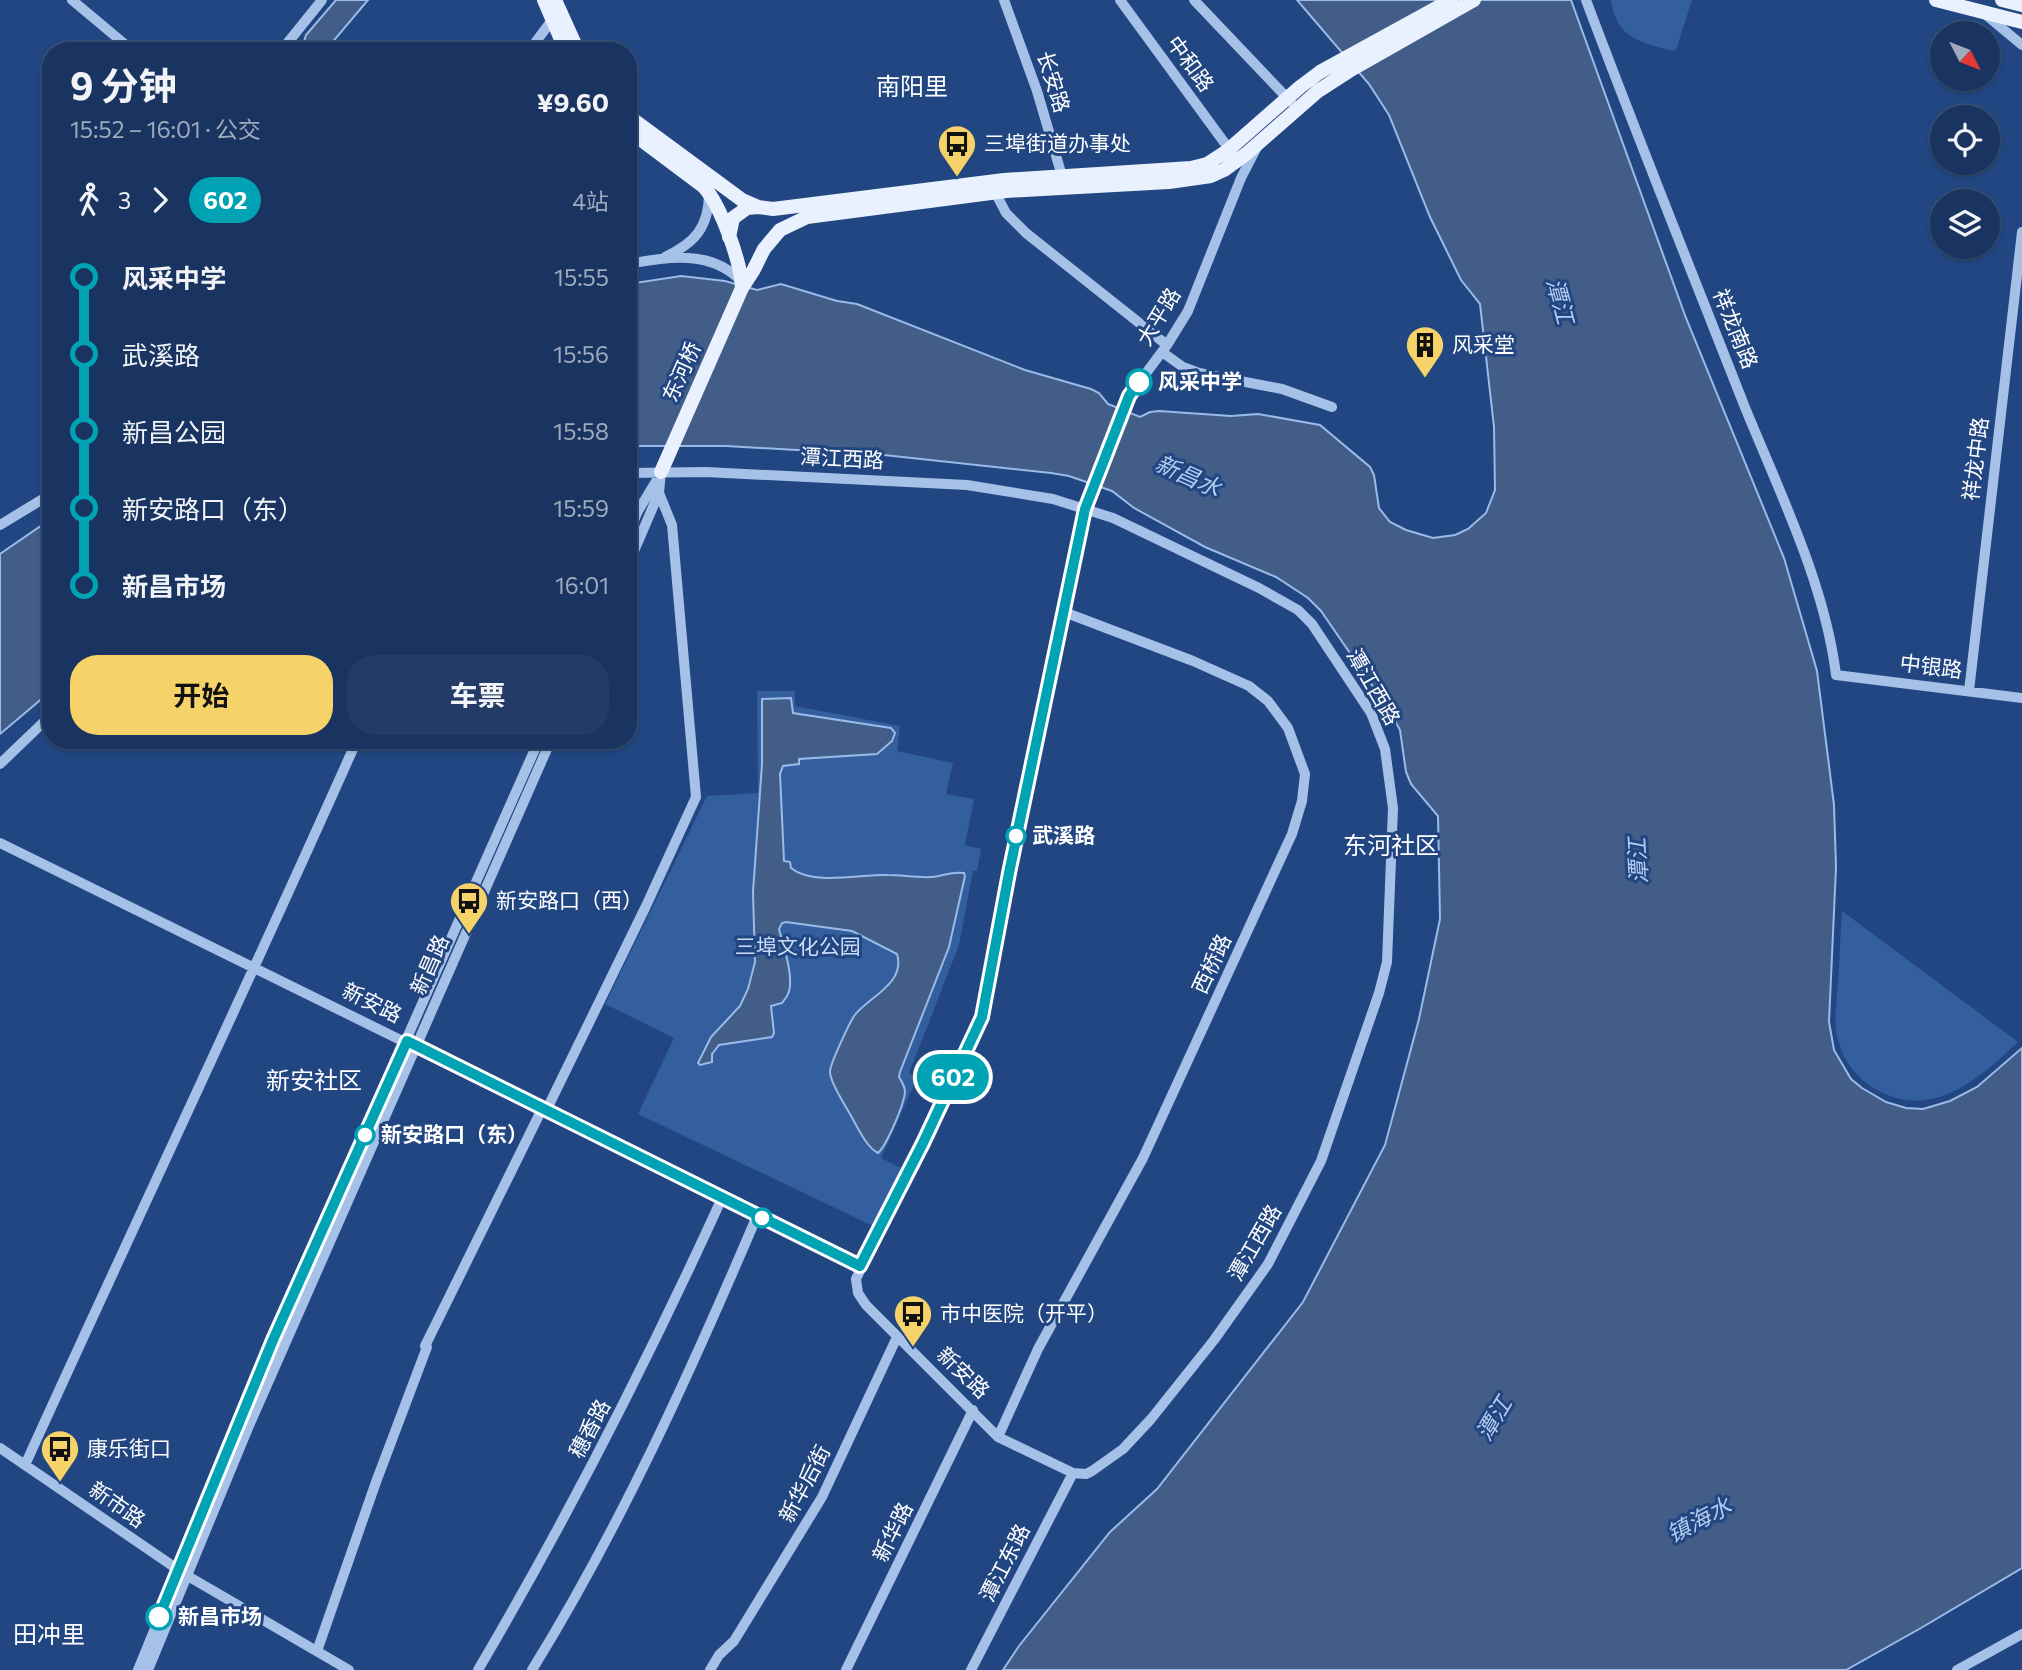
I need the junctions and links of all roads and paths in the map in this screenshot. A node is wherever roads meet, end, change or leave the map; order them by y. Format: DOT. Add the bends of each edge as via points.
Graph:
graph roads {
  1 [pos="72,0"];
  2 [pos="322,0"];
  3 [pos="544,0"];
  4 [pos="555,0"];
  5 [pos="1004,0"];
  6 [pos="1120,0"];
  7 [pos="1194,0"];
  8 [pos="1451,0"];
  9 [pos="1475,0"];
  10 [pos="1586,0"];
  11 [pos="1936,0"];
  12 [pos="2002,0"];
  13 [pos="2022,5"];
  14 [pos="1981,12"];
  15 [pos="552,20"];
  16 [pos="2022,22"];
  17 [pos="122,42"];
  18 [pos="288,42"];
  19 [pos="536,42"];
  20 [pos="562,42"];
  21 [pos="574,42"];
  22 [pos="2022,45"];
  23 [pos="1346,65"];
  24 [pos="1292,103"];
  25 [pos="637,124"];
  26 [pos="637,137"];
  27 [pos="1260,142"];
  28 [pos="1229,149"];
  29 [pos="1062,176"];
  30 [pos="995,192"];
  31 [pos="709,193"];
  32 [pos="758,207"];
  33 [pos="2022,232"];
  34 [pos="729,238"];
  35 [pos="664,258"];
  36 [pos="637,262"];
  37 [pos="741,285"];
  38 [pos="2010,337"];
  39 [pos="2022,340"];
  40 [pos="1164,349"];
  41 [pos="1332,407"];
  42 [pos="661,472"];
  43 [pos="637,473"];
  44 [pos="659,493"];
  45 [pos="42,499"];
  46 [pos="1085,509"];
  47 [pos="637,513"];
  48 [pos="0,525"];
  49 [pos="637,544"];
  50 [pos="1064,612"];
  51 [pos="1836,675"];
  52 [pos="1969,691"];
  53 [pos="2022,698"];
  54 [pos="42,724"];
  55 [pos="353,749"];
  56 [pos="535,749"];
  57 [pos="547,749"];
  58 [pos="0,764"];
  59 [pos="0,843"];
  60 [pos="256,968"];
  61 [pos="411,1044"];
  62 [pos="544,1110"];
  63 [pos="722,1198"];
  64 [pos="757,1216"];
  65 [pos="860,1266"];
  66 [pos="897,1337"];
  67 [pos="973,1409"];
  68 [pos="998,1437"];
  69 [pos="0,1448"];
  70 [pos="25,1465"];
  71 [pos="1097,1468"];
  72 [pos="1073,1473"];
  73 [pos="1057,1503"];
  74 [pos="182,1573"];
  75 [pos="2022,1634"];
  76 [pos="317,1651"];
  77 [pos="138,1670"];
  78 [pos="148,1670"];
  79 [pos="349,1670"];
  80 [pos="478,1670"];
  81 [pos="532,1670"];
  82 [pos="710,1670"];
  83 [pos="846,1670"];
  84 [pos="971,1670"];
  85 [pos="1957,1670"];
  1 -- 17 [label="street"];
  2 -- 18 [label="street"];
  3 -- 15 [label="main road"];
  4 -- 21 [label="main road"];
  5 -- 29 [label="street, 长安路"];
  6 -- 28 [label="street, 中和路"];
  7 -- 24 [label="street"];
  8 -- 23 [label="main road"];
  9 -- 23 [label="main road"];
  10 -- 51 [label="street, 祥龙南路" via="1826,615"];
  11 -- 14 [label="main road"];
  12 -- 13 [label="main road"];
  14 -- 16 [label="main road"];
  14 -- 22 [label="street"];
  15 -- 19 [label="street"];
  15 -- 20 [label="main road"];
  23 -- 24 [label="main road" via="1310,79"];
  24 -- 27 [label="main road, 东河桥"];
  24 -- 28 [label="main road"];
  25 -- 32 [label="main road"];
  26 -- 31 [label="main road"];
  27 -- 30 [label="main road, 东河桥" via="1224,170 1192,180"];
  27 -- 40 [label="street, 大平路" via="1241,178 1195,296"];
  28 -- 29 [label="main road" via="1207,164 1191,168"];
  29 -- 32 [label="main road" via="782,209"];
  30 -- 37 [label="main road, 东河桥" via="800,219 769,241"];
  30 -- 40 [label="street" via="1006,213 1026,233"];
  31 -- 34 [label="main road"];
  31 -- 35 [label="street" via="697,234"];
  32 -- 34 [label="main road" via="747,208 733,218"];
  33 -- 38 [label="street, 祥龙中路"];
  34 -- 37 [label="main road"];
  35 -- 36 [label="street"];
  35 -- 37 [label="street" via="715,262"];
  37 -- 42 [label="main road, 东河桥"];
  38 -- 39 [label="street"];
  38 -- 52 [label="street, 祥龙中路"];
  40 -- 41 [label="street" via="1183,367 1199,373 1282,389"];
  40 -- 46 [label="street, 大平路" via="1129,396"];
  42 -- 43 [label="street, 潭江西路"];
  42 -- 44 [label="street"];
  42 -- 46 [label="street, 潭江西路" via="967,485"];
  42 -- 47 [label="street"];
  44 -- 49 [label="street"];
  44 -- 62 [label="street" via="672,525 696,797"];
  45 -- 48 [label="street"];
  46 -- 50 [label="street"];
  46 -- 71 [label="street, 潭江西路" via="1192,555 1303,614 1371,713 1385,749 1393,808 1387,962 1312,1182 1256,1283 1214,1340 1132,1440"];
  50 -- 65 [label="street" via="982,1017"];
  50 -- 68 [label="street, 西桥路" via="1252,688 1288,728 1302,762 1304,785 1292,834 1143,1158 1038,1349"];
  51 -- 52 [label="street, 中银路"];
  52 -- 53 [label="street, 中银路"];
  54 -- 58 [label="street"];
  55 -- 60 [label="street"];
  56 -- 61 [label="street, 新昌路"];
  57 -- 61 [label="street, 新昌路"];
  59 -- 60 [label="street, 新安路"];
  60 -- 61 [label="street, 新安路"];
  60 -- 70 [label="street"];
  61 -- 62 [label="street, 新安路"];
  61 -- 74 [label="street, 新昌路"];
  62 -- 63 [label="street, 新安路"];
  62 -- 76 [label="street" via="426,1346"];
  63 -- 64 [label="street, 新安路"];
  63 -- 80 [label="street, 穗香路" via="603,1447"];
  64 -- 65 [label="street, 新安路"];
  64 -- 81 [label="street" via="637,1479"];
  65 -- 66 [label="street, 新安路" via="856,1279 860,1298"];
  66 -- 67 [label="street, 新安路"];
  66 -- 82 [label="street, 新华后街" via="822,1497 734,1641"];
  67 -- 68 [label="street, 新安路"];
  67 -- 83 [label="street, 新华路"];
  68 -- 72 [label="street, 新安路"];
  69 -- 70 [label="street, 新市路"];
  70 -- 74 [label="street, 新市路"];
  71 -- 72 [label="street, 潭江西路" via="1086,1474"];
  71 -- 73 [label="street"];
  72 -- 73 [label="street, 潭江东路"];
  73 -- 84 [label="street, 潭江东路"];
  74 -- 76 [label="street, 新市路"];
  74 -- 77 [label="street, 新昌路"];
  74 -- 78 [label="street, 新昌路"];
  75 -- 85 [label="street"];
  76 -- 79 [label="street, 新市路"];
}
